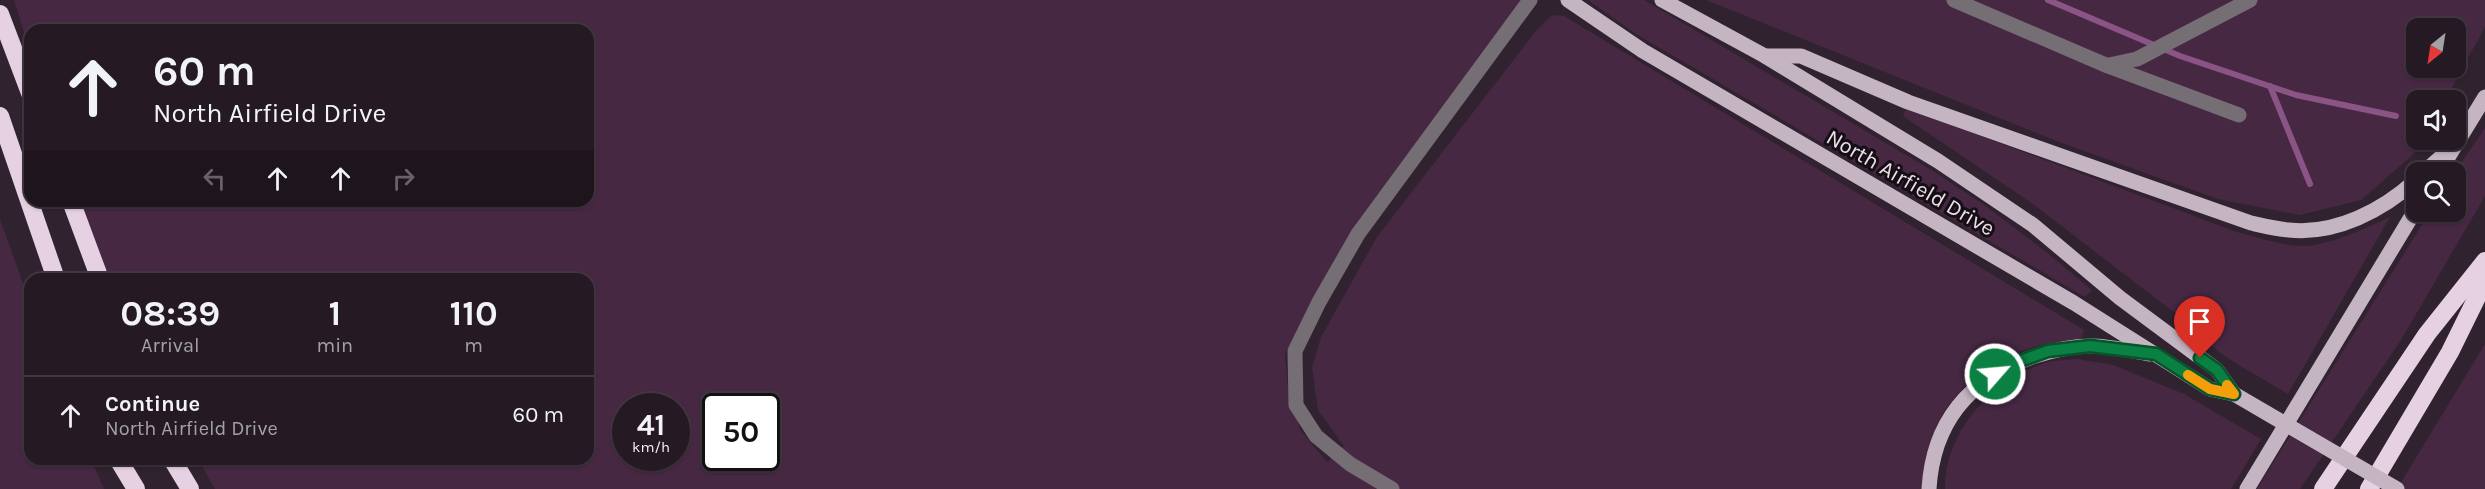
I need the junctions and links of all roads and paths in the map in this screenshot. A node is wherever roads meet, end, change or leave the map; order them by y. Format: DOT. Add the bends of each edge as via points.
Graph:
graph roads {
  1 [pos="1530,0"];
  2 [pos="1568,0"];
  3 [pos="1662,0"];
  4 [pos="1954,0"];
  5 [pos="2250,0"];
  6 [pos="0,14"];
  7 [pos="1765,56"];
  8 [pos="2108,66"];
  9 [pos="24,77"];
  10 [pos="2485,97"];
  11 [pos="2239,115"];
  12 [pos="0,116"];
  13 [pos="2466,128"];
  14 [pos="2449,150"];
  15 [pos="2435,162"];
  16 [pos="24,186"];
  17 [pos="2406,189"];
  18 [pos="31,207"];
  19 [pos="73,207"];
  20 [pos="2408,222"];
  21 [pos="2485,261"];
  22 [pos="54,273"];
  23 [pos="98,273"];
  24 [pos="2485,281"];
  25 [pos="2156,354"];
  26 [pos="2234,394"];
  27 [pos="120,465"];
  28 [pos="122,465"];
  29 [pos="176,465"];
  30 [pos="130,489"];
  31 [pos="136,489"];
  32 [pos="190,489"];
  33 [pos="1392,489"];
  34 [pos="1929,489"];
  35 [pos="2247,489"];
  36 [pos="2323,489"];
  37 [pos="2369,489"];
  38 [pos="2397,489"];
  1 -- 33 [label="lane" via="1358,234 1295,351 1296,405 1316,436 1350,464"];
  2 -- 25 [label="main road, North Airfield Drive" via="1643,51"];
  3 -- 7 [label="main road, North Airfield Drive"];
  4 -- 8 [label="lane"];
  5 -- 8 [label="lane" via="2146,55"];
  6 -- 9 [label="highway"];
  7 -- 17 [label="main road" via="1801,56 1919,106 2252,224 2290,231 2325,228 2373,212"];
  7 -- 26 [label="main road, North Airfield Drive" via="1938,161 2033,225 2120,298 2217,370"];
  8 -- 11 [label="lane"];
  10 -- 13 [label="main road"];
  12 -- 16 [label="highway"];
  14 -- 15 [label="main road"];
  18 -- 22 [label="highway"];
  19 -- 23 [label="highway"];
  20 -- 35 [label="main road"];
  21 -- 36 [label="highway" via="2427,334"];
  24 -- 37 [label="highway" via="2450,352"];
  25 -- 26 [label="main road, North Airfield Drive" via="2210,389"];
  25 -- 34 [label="main road" via="2090,346 2048,351 2009,365 1981,383 1952,413 1930,466"];
  26 -- 38 [label="main road, North Airfield Drive, bridge"];
  27 -- 30 [label="highway"];
  28 -- 31 [label="highway"];
  29 -- 32 [label="highway"];
}
